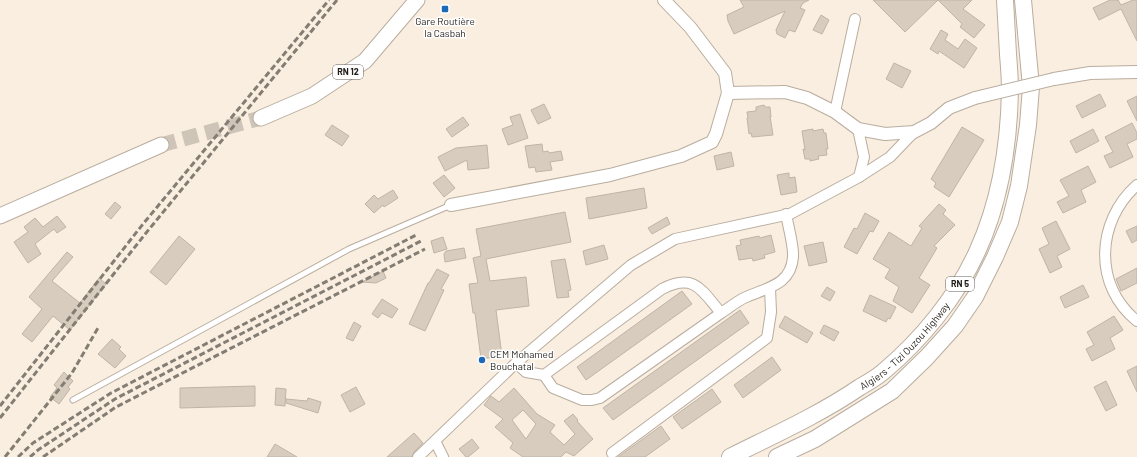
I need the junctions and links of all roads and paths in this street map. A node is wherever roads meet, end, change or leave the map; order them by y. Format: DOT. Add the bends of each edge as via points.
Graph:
graph roads {
  1 [pos="417,0"];
  2 [pos="1005,0"];
  3 [pos="1023,0"];
  4 [pos="667,1"];
  5 [pos="856,19"];
  6 [pos="1137,72"];
  7 [pos="728,93"];
  8 [pos="835,112"];
  9 [pos="261,118"];
  10 [pos="858,129"];
  11 [pos="914,132"];
  12 [pos="161,145"];
  13 [pos="859,177"];
  14 [pos="1137,185"];
  15 [pos="451,206"];
  16 [pos="786,214"];
  17 [pos="0,216"];
  18 [pos="770,288"];
  19 [pos="721,314"];
  20 [pos="1137,321"];
  21 [pos="516,363"];
  22 [pos="544,375"];
  23 [pos="73,400"];
  24 [pos="435,441"];
  25 [pos="612,453"];
  26 [pos="418,457"];
  27 [pos="443,457"];
  28 [pos="730,457"];
  29 [pos="777,457"];
  1 -- 9 [label="main road, RN 12" via="365,61 312,96"];
  2 -- 28 [label="highway, Algiers - Tizi Ouzou Highway / RN 5" via="1010,90 1007,141 990,218 977,252 959,286 912,345 882,373 808,419"];
  3 -- 29 [label="highway, Algiers - Tizi Ouzou Highway / RN 5" via="1031,87 1019,186 1010,222 975,297 941,342 892,390 815,439"];
  4 -- 7 [label="street" via="725,73"];
  5 -- 8 [label="street"];
  6 -- 11 [label="street, bridge" via="1090,73 975,98 949,108 931,123"];
  7 -- 8 [label="street" via="785,92 807,98"];
  7 -- 15 [label="street" via="712,142 681,156 610,175"];
  8 -- 10 [label="street"];
  10 -- 11 [label="street" via="885,134"];
  10 -- 13 [label="street" via="864,157"];
  11 -- 13 [label="street" via="890,157"];
  12 -- 17 [label="main road"];
  13 -- 16 [label="street"];
  14 -- 20 [label="street" via="1114,213 1105,250 1106,269 1112,290 1128,314"];
  15 -- 23 [label="lane" via="349,250"];
  16 -- 18 [label="street" via="793,256 791,267 787,275"];
  16 -- 21 [label="street" via="675,239 632,265"];
  18 -- 19 [label="street" via="743,298"];
  18 -- 25 [label="street" via="771,312 767,338"];
  19 -- 22 [label="street" via="600,398 582,400 553,388"];
  19 -- 22 [label="street" via="697,286 686,282 672,284"];
  21 -- 22 [label="street" via="526,372"];
  21 -- 24 [label="street"];
  24 -- 26 [label="street"];
  24 -- 27 [label="street"];
}
